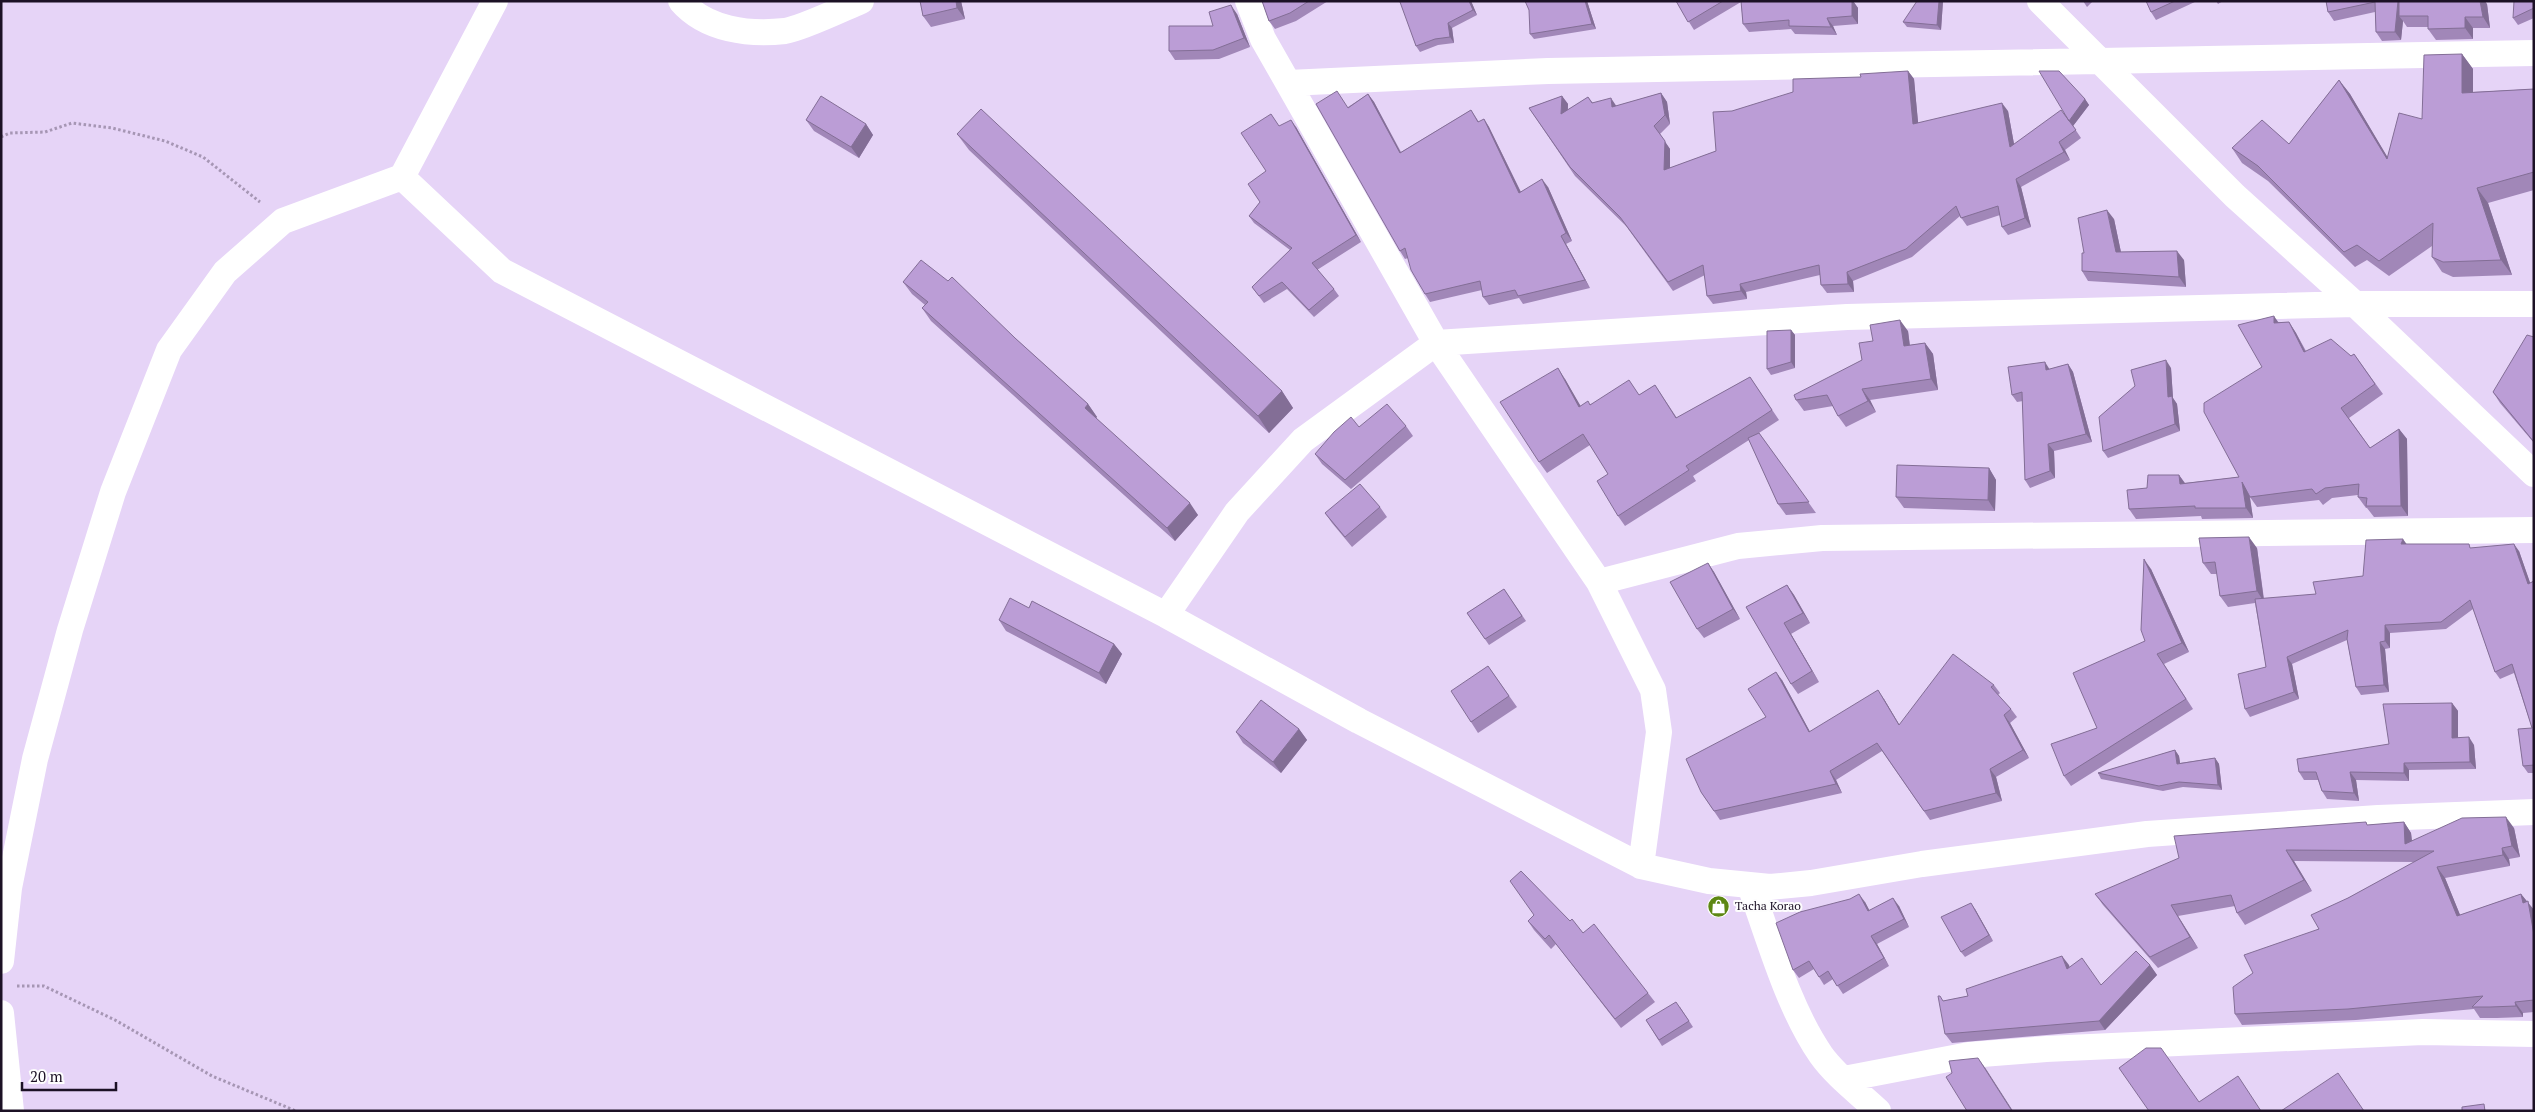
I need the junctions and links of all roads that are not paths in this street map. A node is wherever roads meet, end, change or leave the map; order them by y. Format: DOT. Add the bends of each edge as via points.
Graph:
graph roads {
  1 [pos="495,1"];
  2 [pos="681,1"];
  3 [pos="861,1"];
  4 [pos="1248,1"];
  5 [pos="2040,1"];
  6 [pos="2534,53"];
  7 [pos="2098,62"];
  8 [pos="1288,83"];
  9 [pos="402,177"];
  10 [pos="2355,304"];
  11 [pos="2534,304"];
  12 [pos="1436,343"];
  13 [pos="2534,474"];
  14 [pos="2534,530"];
  15 [pos="1599,582"];
  16 [pos="1166,615"];
  17 [pos="2534,812"];
  18 [pos="1640,866"];
  19 [pos="1750,886"];
  20 [pos="1,961"];
  21 [pos="1,1013"];
  22 [pos="2534,1034"];
  23 [pos="1844,1079"];
  24 [pos="12,1111"];
  25 [pos="1878,1111"];
  1 -- 9 [label="street"];
  2 -- 3 [label="street" via="692,14 737,32 786,31"];
  4 -- 8 [label="street" via="1263,39"];
  5 -- 7 [label="street"];
  6 -- 7 [label="street"];
  7 -- 8 [label="street" via="1548,71"];
  7 -- 10 [label="street" via="2235,196"];
  8 -- 12 [label="street"];
  9 -- 16 [label="street" via="502,271"];
  9 -- 20 [label="street" via="283,221 225,272 169,350 114,492 70,630 36,759 9,888"];
  10 -- 11 [label="street"];
  10 -- 12 [label="street" via="1848,317"];
  10 -- 13 [label="street"];
  12 -- 15 [label="street"];
  12 -- 16 [label="street" via="1303,440 1237,512"];
  14 -- 15 [label="street" via="1822,538 1738,546"];
  15 -- 18 [label="street" via="1653,690 1659,732"];
  16 -- 18 [label="street" via="1358,721"];
  17 -- 19 [label="street" via="2368,818 2147,834 1922,864 1811,883"];
  18 -- 19 [label="street"];
  19 -- 23 [label="street" via="1808,1031 1822,1056"];
  21 -- 24 [label="street"];
  22 -- 23 [label="street" via="2423,1032 2046,1049 1970,1055"];
  23 -- 25 [label="street"];
}
